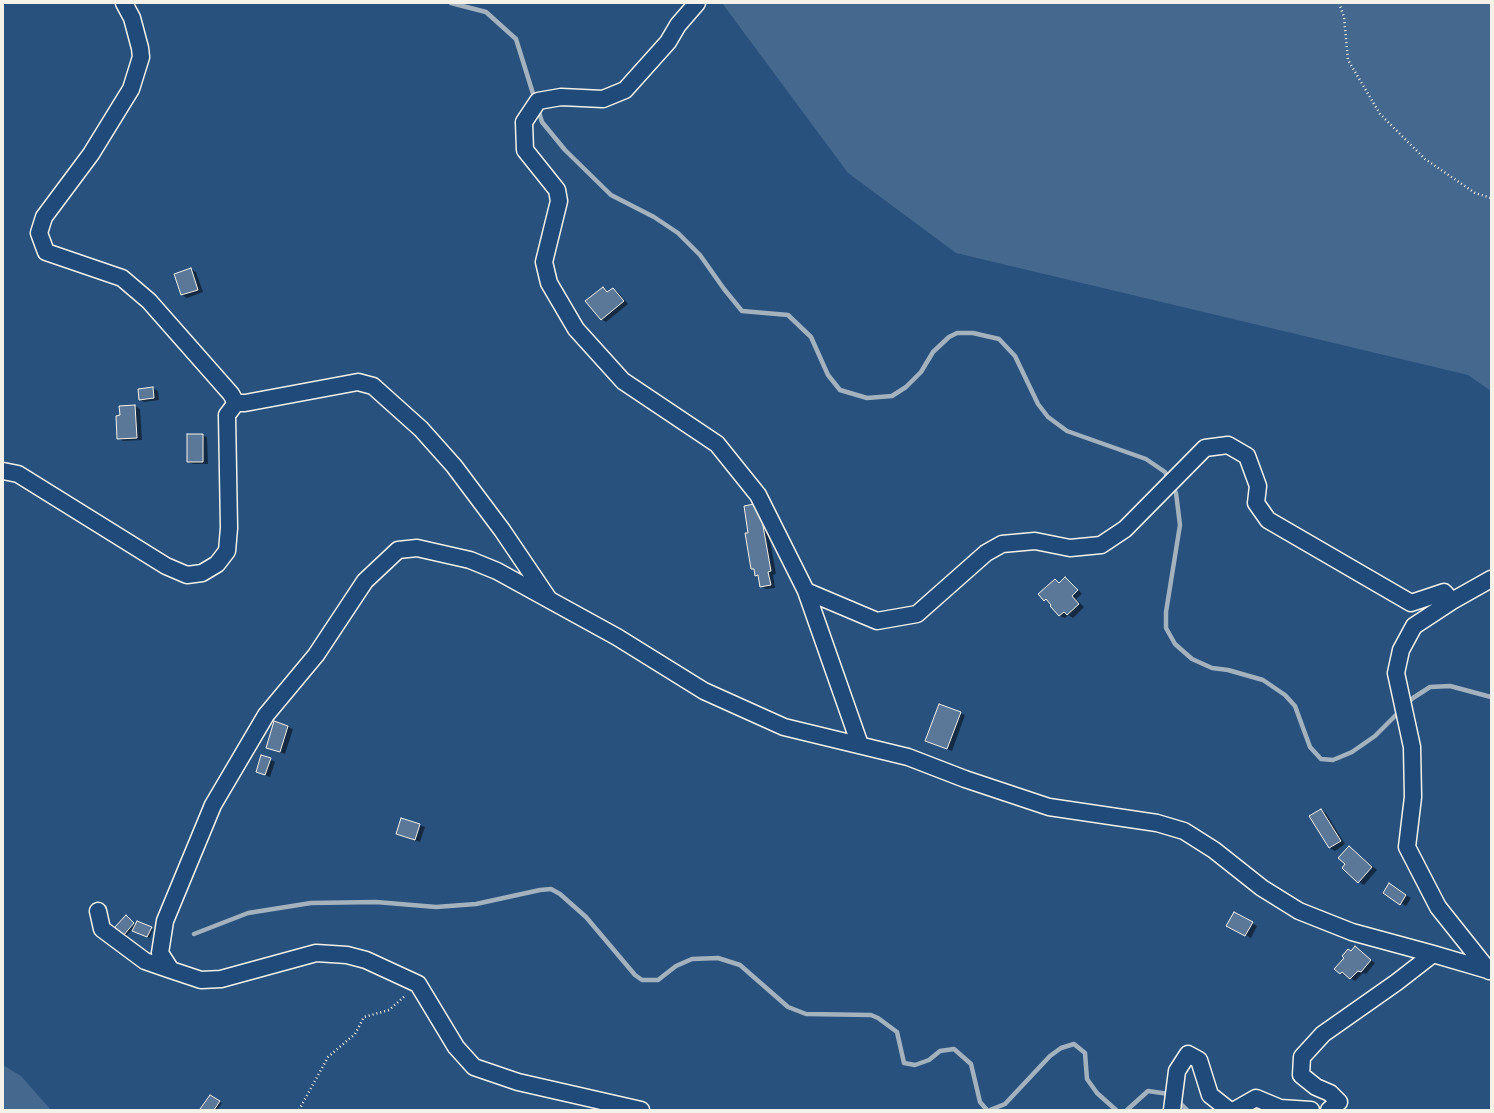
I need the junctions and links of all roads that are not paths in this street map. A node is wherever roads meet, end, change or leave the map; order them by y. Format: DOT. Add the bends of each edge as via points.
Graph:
graph roads {
  1 [pos="124,3"];
  2 [pos="697,3"];
  3 [pos="236,403"];
  4 [pos="3,471"];
  5 [pos="1491,579"];
  6 [pos="806,591"];
  7 [pos="550,601"];
  8 [pos="1452,601"];
  9 [pos="860,745"];
  10 [pos="98,912"];
  11 [pos="1433,954"];
  12 [pos="171,970"];
  13 [pos="1490,971"];
  14 [pos="641,1110"];
  15 [pos="1172,1110"];
  16 [pos="1229,1110"];
  17 [pos="1235,1110"];
  18 [pos="1311,1110"];
  19 [pos="1329,1110"];
  1 -- 3 [label="street" via="132,18 141,57 131,89 91,154 44,217 39,233 46,252 122,278 149,301 231,394"];
  2 -- 6 [label="street" via="678,25 668,42 625,90 603,99 561,96 538,101 524,122 525,150 557,190 559,201 544,262 550,283 576,329 623,381 717,444 758,495"];
  3 -- 4 [label="street" via="227,415 227,551 216,564 202,573 186,575 166,566 18,474"];
  3 -- 7 [label="street" via="358,382 373,386 421,429 454,466 502,530"];
  5 -- 8 [label="street"];
  6 -- 8 [label="street" via="877,621 917,614 986,553 1002,544 1035,541 1070,548 1101,545 1125,530 1205,448 1228,445 1247,456 1258,486 1256,503 1268,520 1411,603 1444,592"];
  6 -- 9 [label="street"];
  7 -- 9 [label="street" via="617,637 704,692 784,727"];
  7 -- 12 [label="street" via="497,571 470,560 417,548 398,550 365,581 316,655 266,715 213,806 165,921 160,953"];
  8 -- 13 [label="street" via="1414,626 1401,650 1396,673 1412,748 1413,797 1407,847 1438,907"];
  9 -- 11 [label="street" via="908,757 1049,807 1157,823 1184,831 1214,850 1262,888 1299,910 1352,932"];
  10 -- 12 [label="street" via="102,929 145,961"];
  11 -- 13 [label="street"];
  11 -- 19 [label="street" via="1323,1034 1302,1057 1301,1075 1316,1087 1330,1093 1339,1102"];
  12 -- 14 [label="street" via="201,980 222,979 316,953 347,955 366,960 418,984 456,1047 474,1067 518,1082"];
  15 -- 16 [label="street" via="1177,1071 1188,1054 1199,1060 1210,1095"];
  17 -- 18 [label="street" via="1256,1098 1280,1108"];
}
